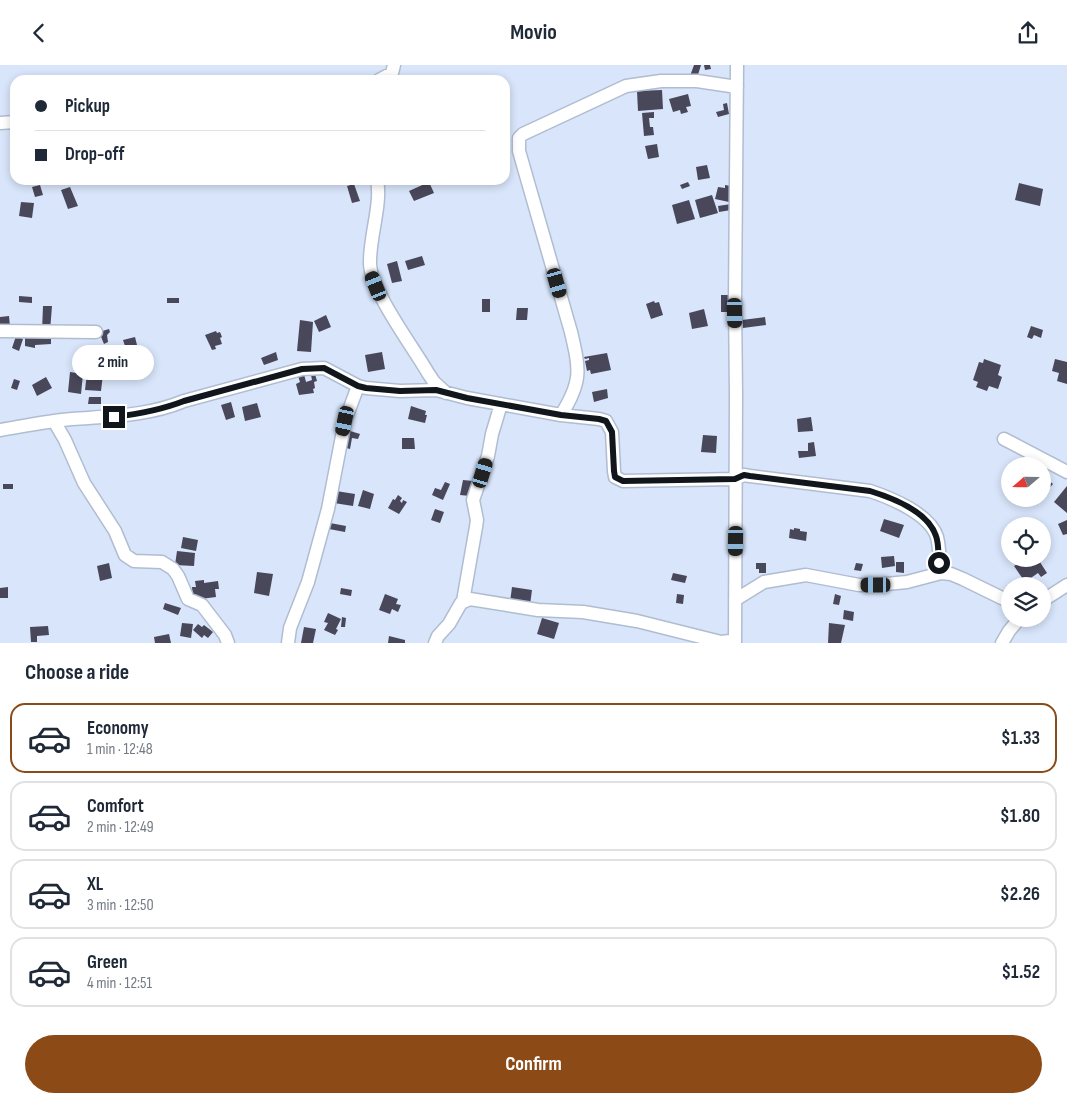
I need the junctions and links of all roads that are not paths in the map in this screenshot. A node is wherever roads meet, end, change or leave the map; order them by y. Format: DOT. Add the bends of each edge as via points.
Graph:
graph roads {
  1 [pos="737,65"];
  2 [pos="737,87"];
  3 [pos="377,185"];
  4 [pos="0,331"];
  5 [pos="96,332"];
  6 [pos="358,386"];
  7 [pos="446,393"];
  8 [pos="501,404"];
  9 [pos="561,415"];
  10 [pos="54,421"];
  11 [pos="0,430"];
  12 [pos="1004,439"];
  13 [pos="1067,472"];
  14 [pos="735,479"];
  15 [pos="941,573"];
  16 [pos="1067,585"];
  17 [pos="1051,595"];
  18 [pos="1001,598"];
  19 [pos="735,600"];
  20 [pos="463,601"];
  21 [pos="1013,627"];
  22 [pos="228,643"];
  23 [pos="288,643"];
  24 [pos="435,643"];
  25 [pos="734,643"];
  26 [pos="1002,643"];
  1 -- 2 [label="street"];
  2 -- 9 [label="street" via="698,81 661,81 626,86 523,134 519,139 576,354 575,389"];
  2 -- 14 [label="street"];
  3 -- 7 [label="street" via="370,251 372,276 428,373"];
  4 -- 5 [label="street"];
  6 -- 7 [label="street"];
  6 -- 10 [label="street" via="324,368 302,369 153,411"];
  6 -- 23 [label="street" via="345,421 328,509 308,583 290,628"];
  7 -- 8 [label="street"];
  8 -- 9 [label="street"];
  8 -- 20 [label="street" via="473,500 477,520"];
  9 -- 14 [label="street" via="606,421 612,432 614,471 619,480"];
  10 -- 11 [label="street"];
  10 -- 22 [label="street" via="84,483 115,531 125,555 134,561 162,562 173,569 188,599 202,605"];
  12 -- 13 [label="street"];
  14 -- 15 [label="street" via="744,475 870,491 902,505 924,519 935,533"];
  14 -- 19 [label="street"];
  15 -- 18 [label="street" via="963,579"];
  15 -- 19 [label="street" via="907,582 876,585 806,575 789,577 764,581"];
  16 -- 17 [label="street"];
  19 -- 25 [label="street"];
  20 -- 24 [label="street"];
  20 -- 25 [label="street" via="475,599 637,621"];
  21 -- 26 [label="street"];
}
